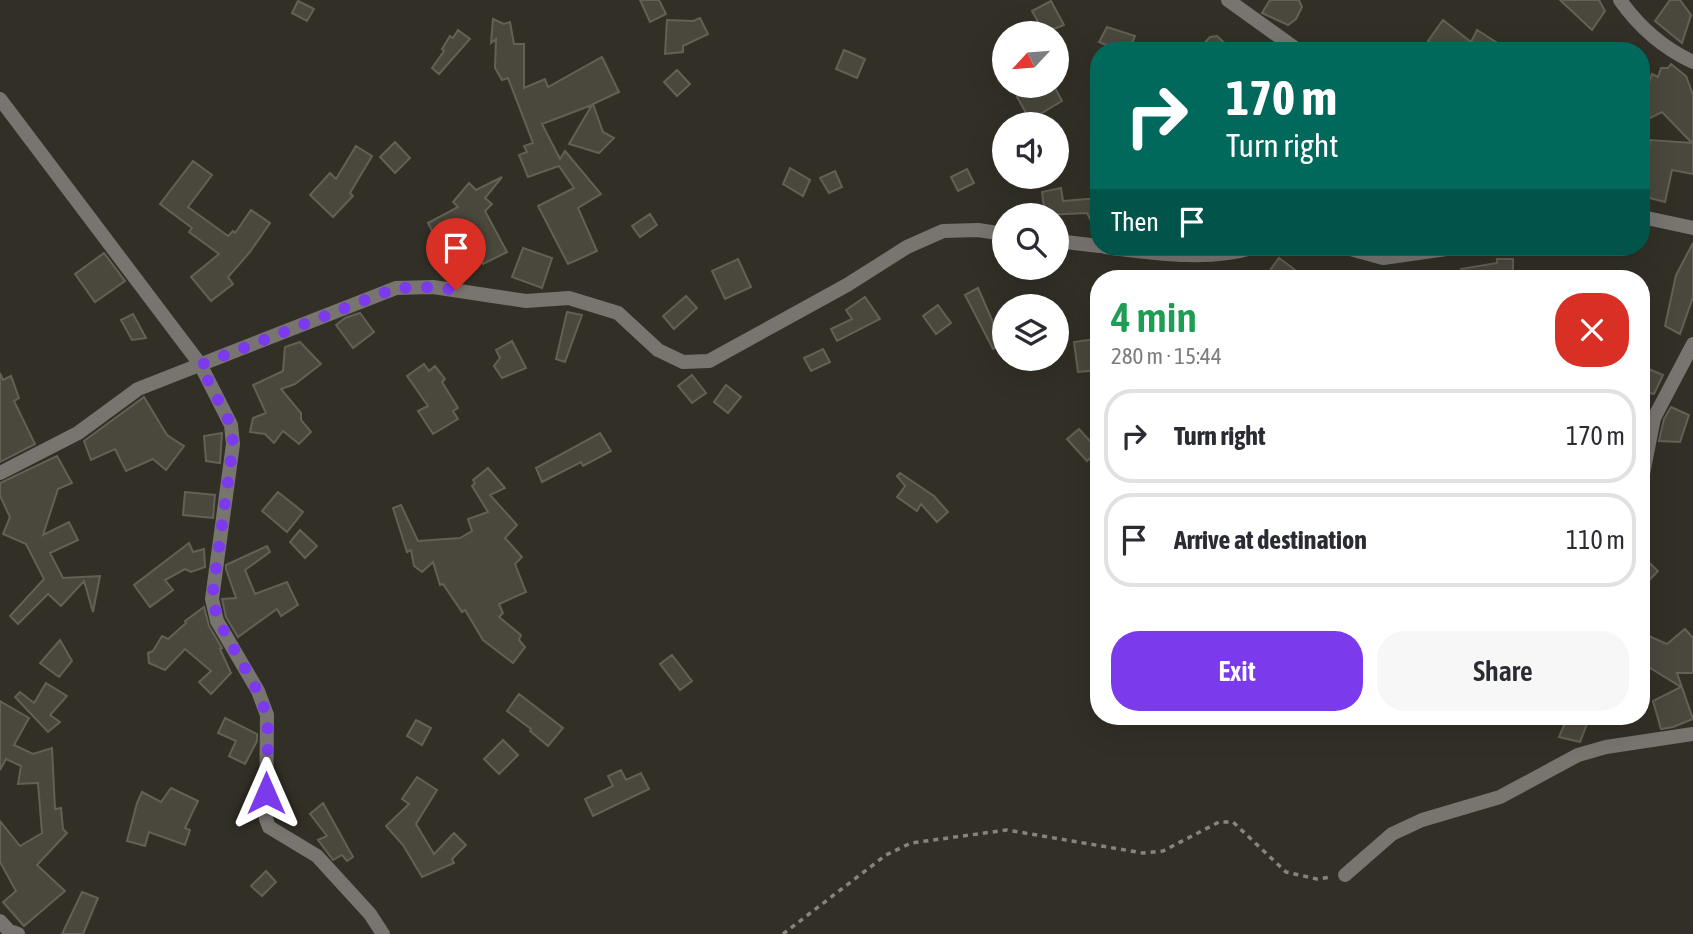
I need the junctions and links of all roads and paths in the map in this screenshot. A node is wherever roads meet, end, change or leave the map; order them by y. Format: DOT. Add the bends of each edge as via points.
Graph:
graph roads {
  1 [pos="1228,0"];
  2 [pos="1620,0"];
  3 [pos="1286,42"];
  4 [pos="1693,62"];
  5 [pos="0,99"];
  6 [pos="1650,219"];
  7 [pos="1693,228"];
  8 [pos="992,232"];
  9 [pos="1069,242"];
  10 [pos="1090,245"];
  11 [pos="1375,256"];
  12 [pos="1396,256"];
  13 [pos="1693,344"];
  14 [pos="200,365"];
  15 [pos="1650,438"];
  16 [pos="0,473"];
  17 [pos="1693,734"];
  18 [pos="1345,875"];
  19 [pos="383,934"];
  20 [pos="783,934"];
  1 -- 3 [label="street"];
  2 -- 4 [label="street" via="1650,35"];
  5 -- 14 [label="street"];
  6 -- 7 [label="street"];
  8 -- 14 [label="street" via="943,231 907,247 709,361 683,362 658,349 618,313 569,298 526,301 433,287 396,288"];
  9 -- 10 [label="street"];
  11 -- 12 [label="street"];
  13 -- 15 [label="street" via="1654,418"];
  14 -- 16 [label="street" via="138,389 78,433"];
  14 -- 19 [label="street" via="231,425 233,444 212,598 217,621 267,715 266,819 269,827 317,856"];
  17 -- 18 [label="street" via="1578,755 1500,797 1422,820 1392,834"];
  18 -- 20 [label="path" via="1317,879 1286,872 1233,822 1219,822 1163,851 1143,853 1007,830 911,843 886,855"];
}
